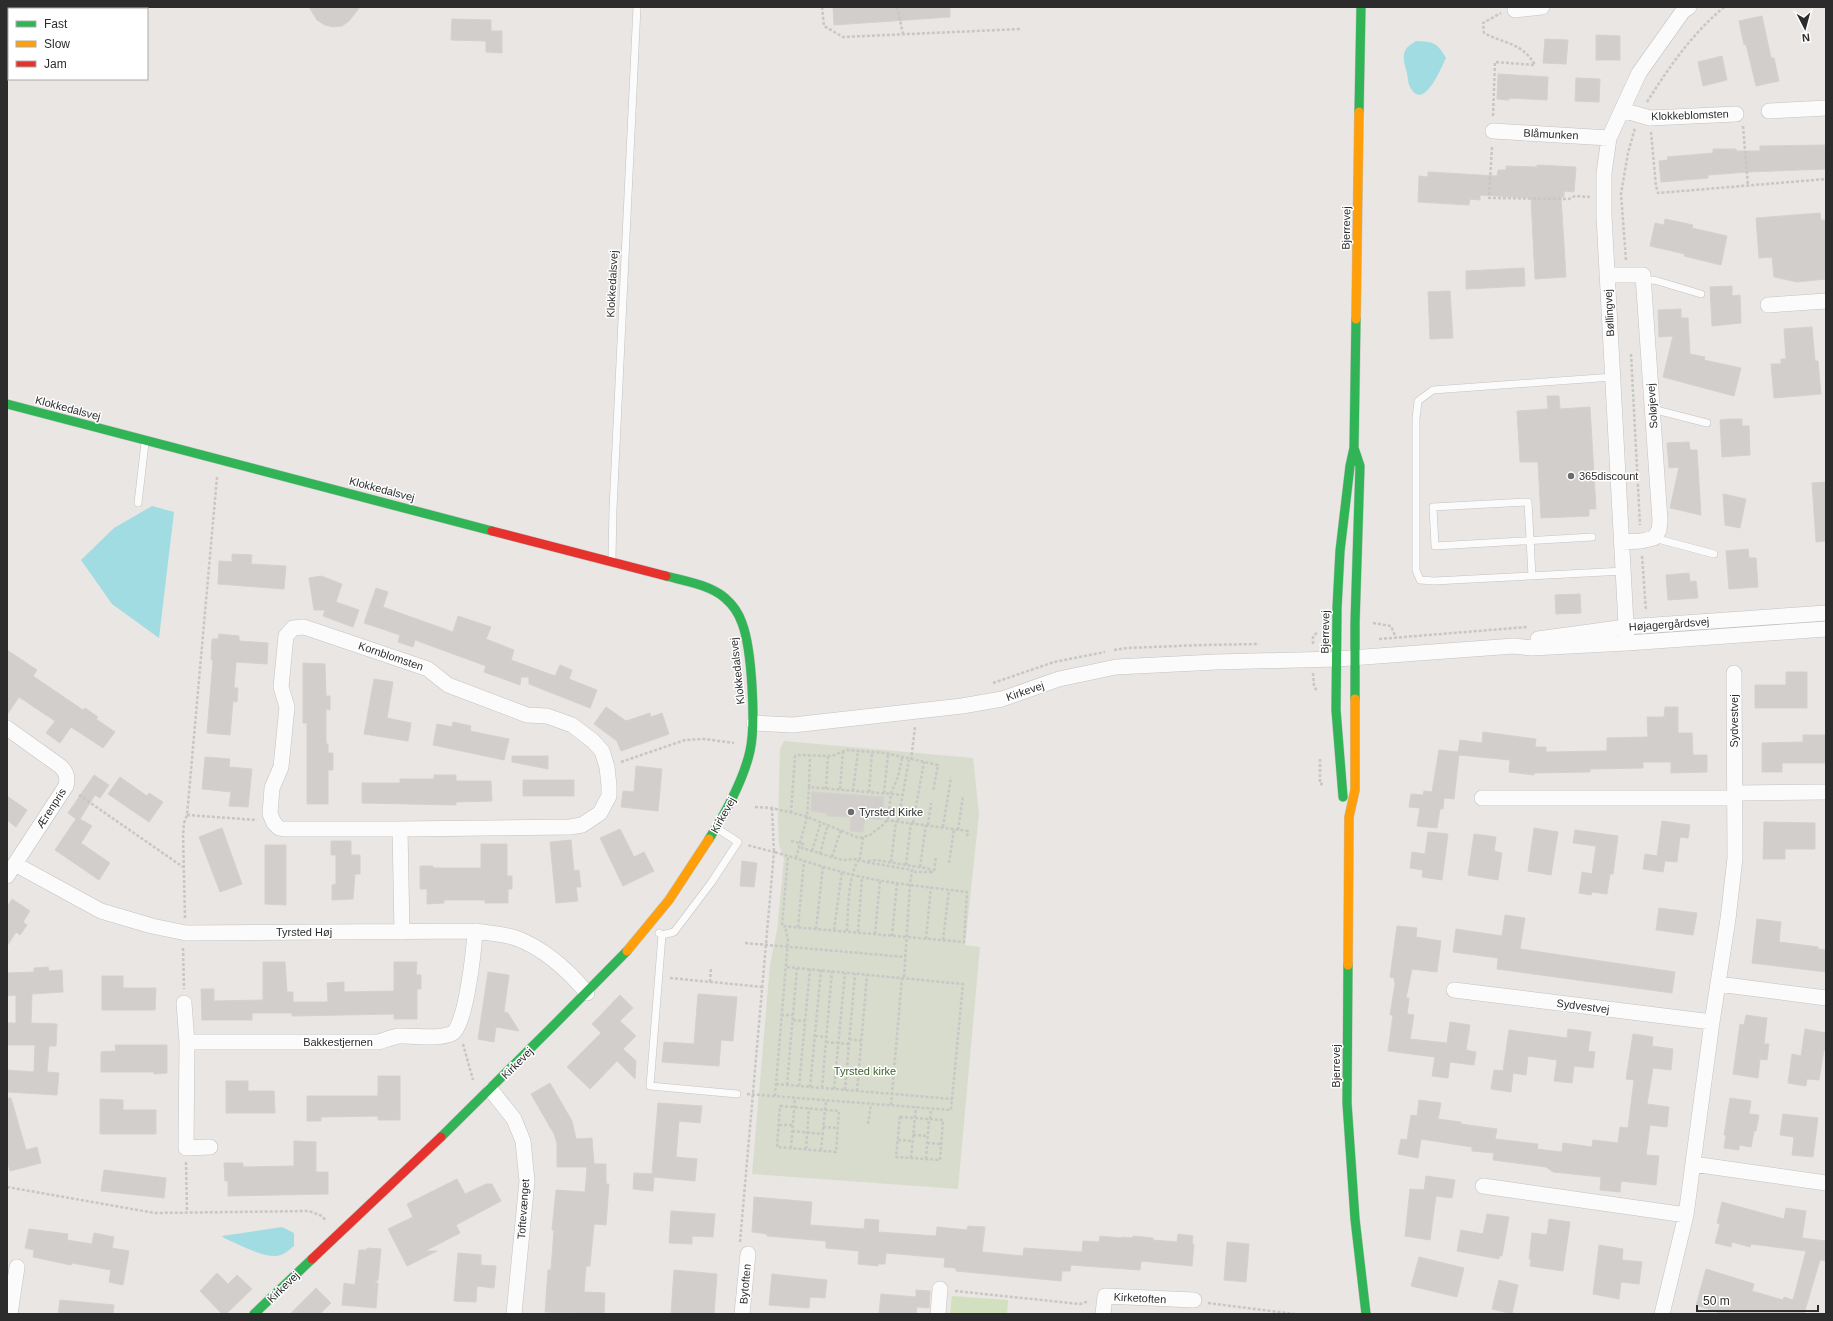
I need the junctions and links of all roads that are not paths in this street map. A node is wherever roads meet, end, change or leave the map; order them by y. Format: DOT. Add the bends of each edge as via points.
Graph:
graph roads {
  1 [pos="637,7"];
  2 [pos="1361,7"];
  3 [pos="1542,7"];
  4 [pos="1684,8"];
  5 [pos="1515,10"];
  6 [pos="1826,108"];
  7 [pos="1622,110"];
  8 [pos="1769,111"];
  9 [pos="1739,117"];
  10 [pos="1492,131"];
  11 [pos="1609,138"];
  12 [pos="1607,275"];
  13 [pos="1644,280"];
  14 [pos="1701,294"];
  15 [pos="1826,301"];
  16 [pos="1768,305"];
  17 [pos="1613,377"];
  18 [pos="7,404"];
  19 [pos="1652,409"];
  20 [pos="1708,423"];
  21 [pos="146,440"];
  22 [pos="1354,448"];
  23 [pos="138,503"];
  24 [pos="1592,537"];
  25 [pos="1654,538"];
  26 [pos="1530,540"];
  27 [pos="1621,542"];
  28 [pos="1714,554"];
  29 [pos="612,562"];
  30 [pos="1624,572"];
  31 [pos="1532,576"];
  32 [pos="1826,613"];
  33 [pos="1626,627"];
  34 [pos="1826,628"];
  35 [pos="1627,643"];
  36 [pos="1514,646"];
  37 [pos="1355,658"];
  38 [pos="1336,666"];
  39 [pos="1734,673"];
  40 [pos="754,723"];
  41 [pos="7,728"];
  42 [pos="1826,792"];
  43 [pos="1735,795"];
  44 [pos="1482,798"];
  45 [pos="1349,817"];
  46 [pos="717,828"];
  47 [pos="400,830"];
  48 [pos="11,870"];
  49 [pos="648,927"];
  50 [pos="475,931"];
  51 [pos="402,932"];
  52 [pos="662,935"];
  53 [pos="1718,984"];
  54 [pos="1454,990"];
  55 [pos="587,993"];
  56 [pos="1826,998"];
  57 [pos="184,1003"];
  58 [pos="1712,1022"];
  59 [pos="187,1042"];
  60 [pos="488,1093"];
  61 [pos="737,1094"];
  62 [pos="210,1148"];
  63 [pos="1693,1164"];
  64 [pos="1826,1183"];
  65 [pos="1483,1186"];
  66 [pos="1686,1215"];
  67 [pos="748,1254"];
  68 [pos="17,1267"];
  69 [pos="940,1289"];
  70 [pos="1194,1300"];
  71 [pos="10,1314"];
  72 [pos="254,1314"];
  73 [pos="514,1314"];
  74 [pos="742,1314"];
  75 [pos="938,1314"];
  76 [pos="1103,1314"];
  77 [pos="1366,1314"];
  78 [pos="1662,1314"];
  1 -- 29 [label="lane, Klokkedalsvej"];
  2 -- 22 [label="street, Bjerrevej"];
  3 -- 5 [label="street"];
  4 -- 7 [label="street, Bøllingvej" via="1639,73"];
  6 -- 8 [label="street"];
  7 -- 9 [label="street, Klokkeblomsten" via="1650,118"];
  7 -- 11 [label="street, Bøllingvej"];
  10 -- 11 [label="street, Blåmunken"];
  11 -- 12 [label="street, Bøllingvej" via="1604,173"];
  12 -- 13 [label="street" via="1643,275"];
  12 -- 17 [label="street, Bøllingvej"];
  13 -- 14 [label="lane" via="1654,280"];
  13 -- 19 [label="street, Soløjevej"];
  15 -- 16 [label="street"];
  17 -- 27 [label="street, Bøllingvej"];
  17 -- 31 [label="lane" via="1433,390 1418,401 1416,570 1420,580"];
  18 -- 21 [label="street, Klokkedalsvej"];
  19 -- 20 [label="lane"];
  19 -- 25 [label="street, Soløjevej" via="1660,520 1659,530"];
  21 -- 23 [label="lane"];
  21 -- 29 [label="street, Klokkedalsvej"];
  22 -- 37 [label="street, Bjerrevej" via="1360,466"];
  22 -- 38 [label="street, Bjerrevej" via="1340,551"];
  24 -- 26 [label="lane"];
  25 -- 27 [label="street"];
  25 -- 28 [label="lane"];
  26 -- 26 [label="lane" via="1435,546 1433,507 1528,502"];
  26 -- 31 [label="lane"];
  27 -- 30 [label="street, Bøllingvej"];
  29 -- 40 [label="street, Klokkedalsvej" via="699,585 724,597 737,611 749,650"];
  30 -- 31 [label="lane"];
  30 -- 33 [label="street, Bøllingvej"];
  32 -- 33 [label="street, Højagergårdsvej"];
  33 -- 35 [label="street, Bøllingvej"];
  33 -- 36 [label="street, Højagergårdsvej" via="1532,640"];
  34 -- 35 [label="street, Højagergårdsvej"];
  35 -- 36 [label="street, Højagergårdsvej" via="1532,648"];
  36 -- 37 [label="street, Højagergårdsvej"];
  37 -- 38 [label="street, Højagergårdsvej"];
  37 -- 45 [label="street, Bjerrevej" via="1355,790"];
  38 -- 40 [label="street, Kirkevej" via="1216,662 1116,666 1059,679 1002,699 962,706 793,725"];
  38 -- 45 [label="street, Bjerrevej" via="1336,710 1342,792"];
  39 -- 43 [label="street, Sydvestvej"];
  40 -- 46 [label="street, Kirkevej" via="752,746 747,762"];
  41 -- 48 [label="street, Ærenpris" via="63,769 67,778 66,786"];
  42 -- 43 [label="street"];
  43 -- 44 [label="street"];
  43 -- 53 [label="street, Sydvestvej" via="1735,858"];
  45 -- 77 [label="street, Bjerrevej" via="1347,1103 1355,1219"];
  46 -- 49 [label="street, Kirkevej" via="683,881"];
  46 -- 52 [label="lane" via="738,842 674,932"];
  47 -- 47 [label="street, Kornblomsten" via="284,829 279,828 271,820 272,788 281,767 287,707 281,687 285,640 289,631 298,626 428,669 448,685 527,715 548,716 572,725 602,751 607,767 609,796 600,813 582,825"];
  47 -- 51 [label="street"];
  48 -- 51 [label="street, Tyrsted Høj" via="101,911 186,933"];
  49 -- 52 [label="lane"];
  49 -- 55 [label="street, Kirkevej"];
  50 -- 51 [label="street, Tyrsted Høj"];
  50 -- 55 [label="street, Tyrsted Høj" via="515,938 542,951 567,970"];
  50 -- 59 [label="street, Bakkestjernen" via="462,1018 456,1032 444,1036 398,1036 378,1042"];
  52 -- 61 [label="lane" via="650,1086"];
  53 -- 56 [label="street"];
  53 -- 58 [label="street, Sydvestvej"];
  54 -- 58 [label="street, Sydvestvej"];
  55 -- 60 [label="street, Kirkevej"];
  57 -- 59 [label="street"];
  58 -- 63 [label="street, Sydvestvej"];
  59 -- 62 [label="street" via="186,1148"];
  60 -- 72 [label="street, Kirkevej"];
  60 -- 73 [label="street, Toftevænget" via="514,1119 523,1141 527,1181"];
  63 -- 64 [label="street"];
  63 -- 66 [label="street, Sydvestvej"];
  65 -- 66 [label="street"];
  66 -- 78 [label="street, Sydvestvej"];
  67 -- 74 [label="street, Bytoften"];
  68 -- 71 [label="street"];
  69 -- 75 [label="street"];
  70 -- 76 [label="street, Kirketoften" via="1105,1296"];
}
